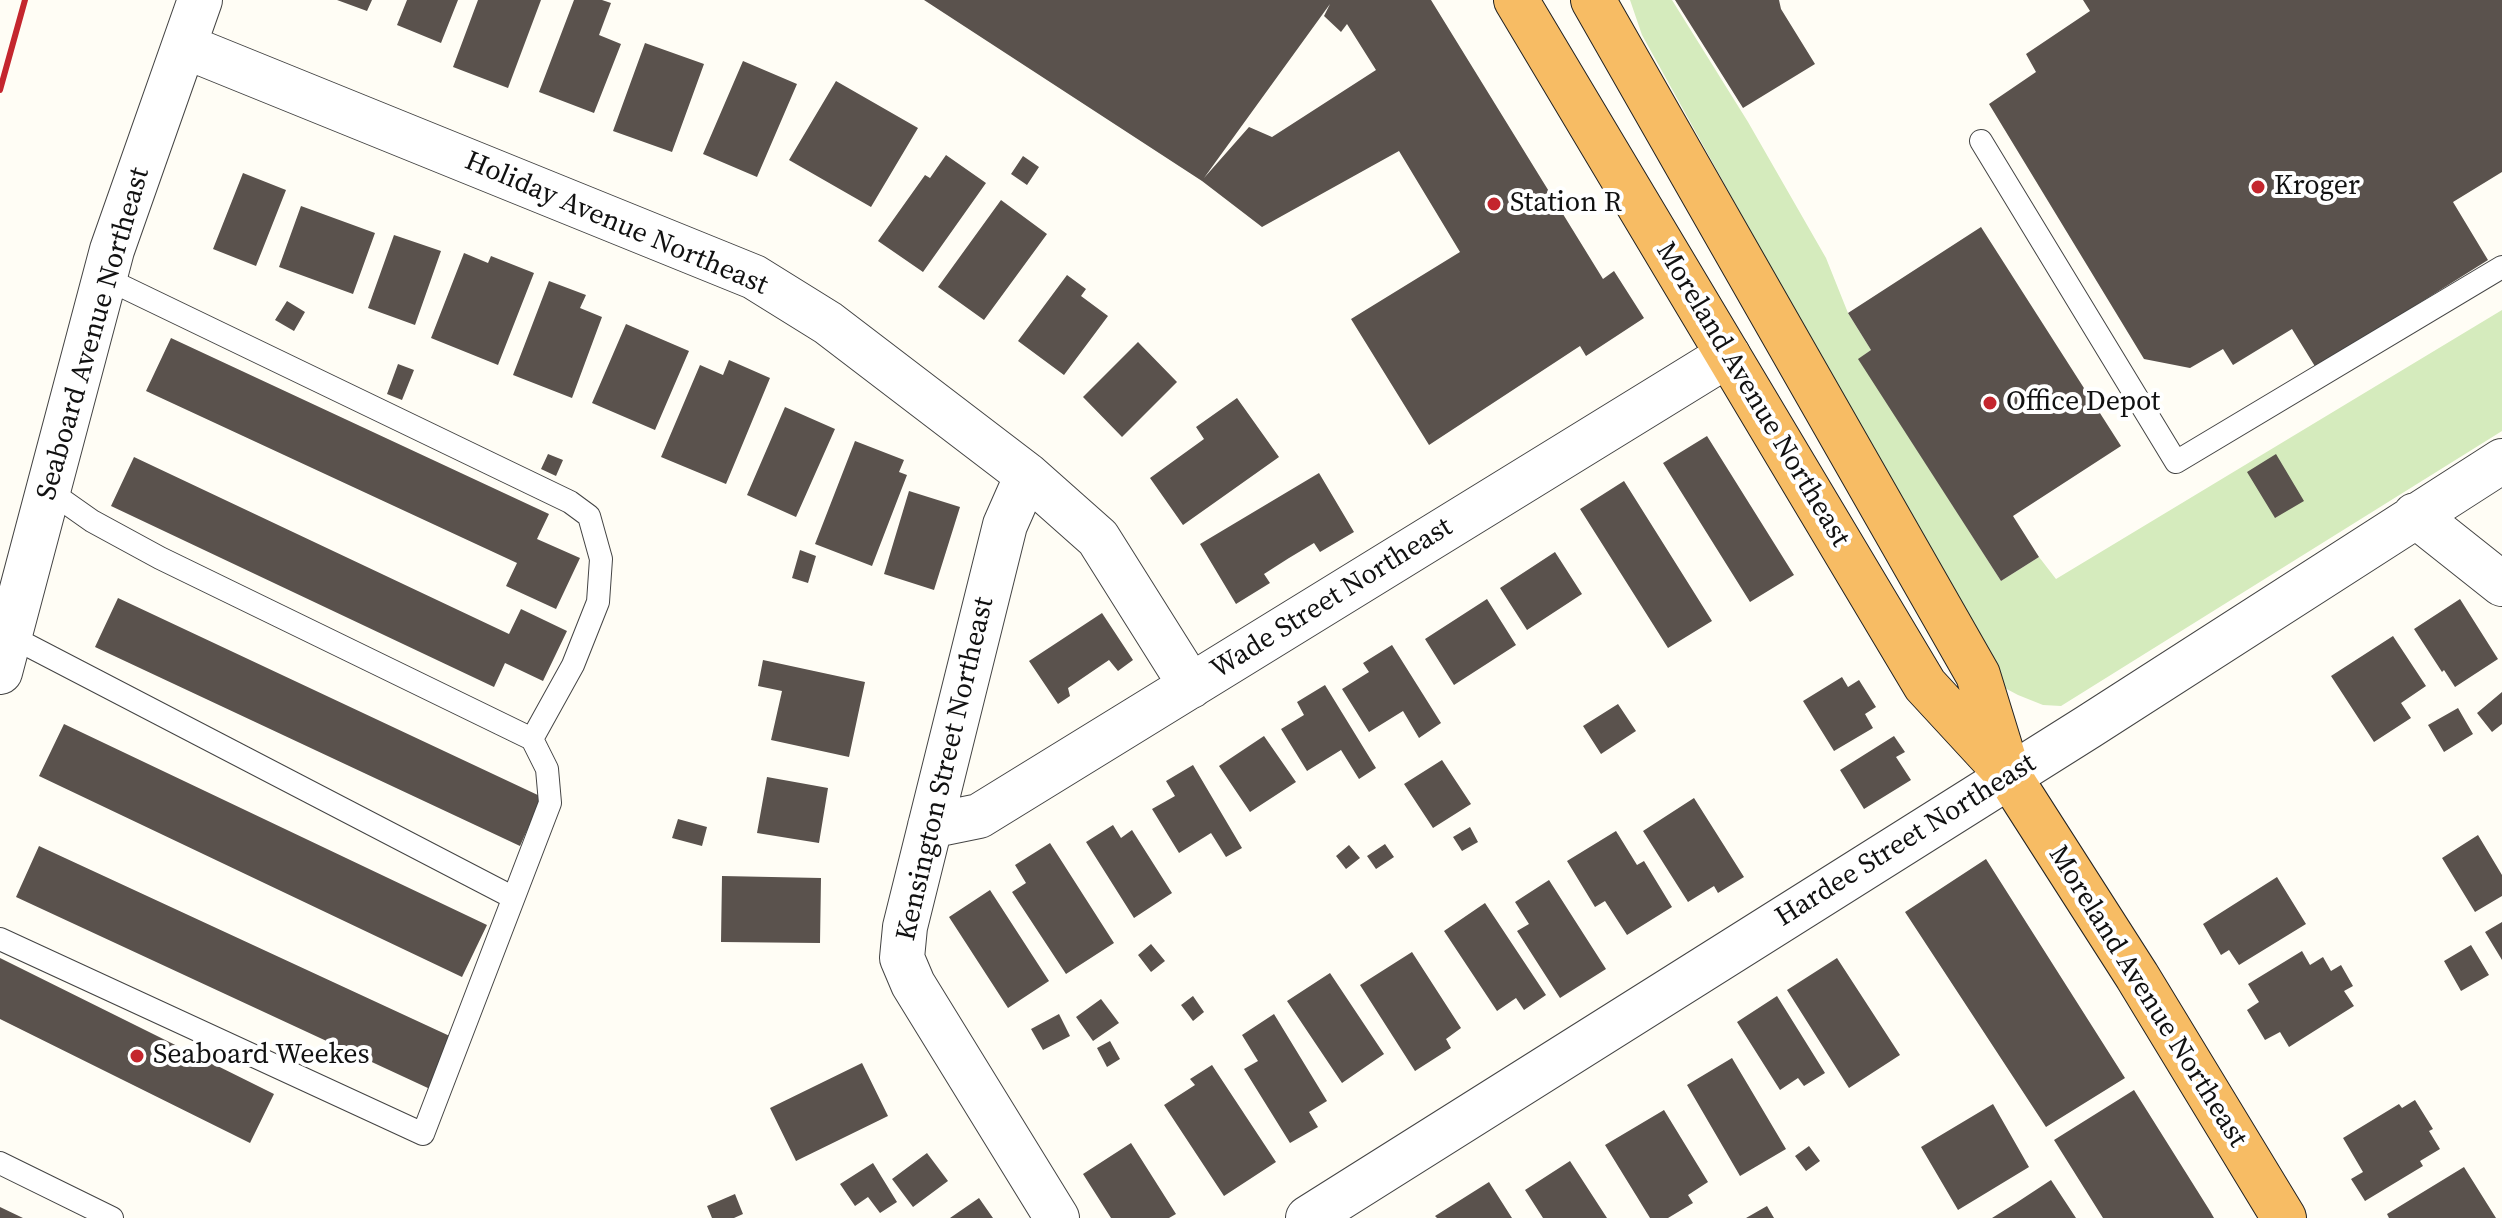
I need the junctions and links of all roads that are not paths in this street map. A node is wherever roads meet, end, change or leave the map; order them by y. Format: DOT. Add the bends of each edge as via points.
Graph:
graph roads {
  1 [pos="200,0"];
  2 [pos="1516,0"];
  3 [pos="1593,0"];
  4 [pos="184,46"];
  5 [pos="1981,141"];
  6 [pos="2502,267"];
  7 [pos="105,278"];
  8 [pos="1728,355"];
  9 [pos="2502,461"];
  10 [pos="1027,475"];
  11 [pos="48,490"];
  12 [pos="2415,515"];
  13 [pos="2502,584"];
  14 [pos="5,654"];
  15 [pos="1191,686"];
  16 [pos="532,739"];
  17 [pos="2009,776"];
  18 [pos="930,826"];
  19 [pos="512,897"];
  20 [pos="0,939"];
  21 [pos="0,1163"];
  22 [pos="112,1218"];
  23 [pos="1057,1218"];
  24 [pos="1308,1218"];
  25 [pos="2284,1218"];
  1 -- 4 [label="street, Seaboard Avenue Northeast"];
  2 -- 8 [label="highway, Moreland Avenue Northeast"];
  3 -- 17 [label="highway, Moreland Avenue Northeast" via="1978,675"];
  4 -- 7 [label="street, Seaboard Avenue Northeast"];
  4 -- 10 [label="street, Holiday Avenue Northeast" via="754,277 828,323"];
  5 -- 6 [label="lane" via="2176,462"];
  7 -- 11 [label="street, Seaboard Avenue Northeast"];
  7 -- 16 [label="lane" via="570,502 589,516 601,559 598,602 573,665"];
  8 -- 15 [label="street, Wade Street Northeast"];
  8 -- 17 [label="highway, Moreland Avenue Northeast" via="1925,685"];
  9 -- 12 [label="street, Hardee Street Northeast"];
  10 -- 15 [label="street, Holiday Avenue Northeast" via="1098,538"];
  10 -- 18 [label="street, Kensington Street Northeast" via="1005,525"];
  11 -- 14 [label="street, Seaboard Avenue Northeast"];
  11 -- 16 [label="lane" via="160,558"];
  12 -- 13 [label="street"];
  12 -- 17 [label="street, Hardee Street Northeast"];
  14 -- 19 [label="lane"];
  15 -- 18 [label="street, Wade Street Northeast" via="979,816"];
  16 -- 19 [label="lane" via="547,769 550,803"];
  17 -- 24 [label="street, Hardee Street Northeast"];
  17 -- 25 [label="highway, Moreland Avenue Northeast"];
  18 -- 23 [label="street, Kensington Street Northeast" via="902,958"];
  19 -- 20 [label="lane" via="423,1134"];
  21 -- 22 [label="lane"];
}
